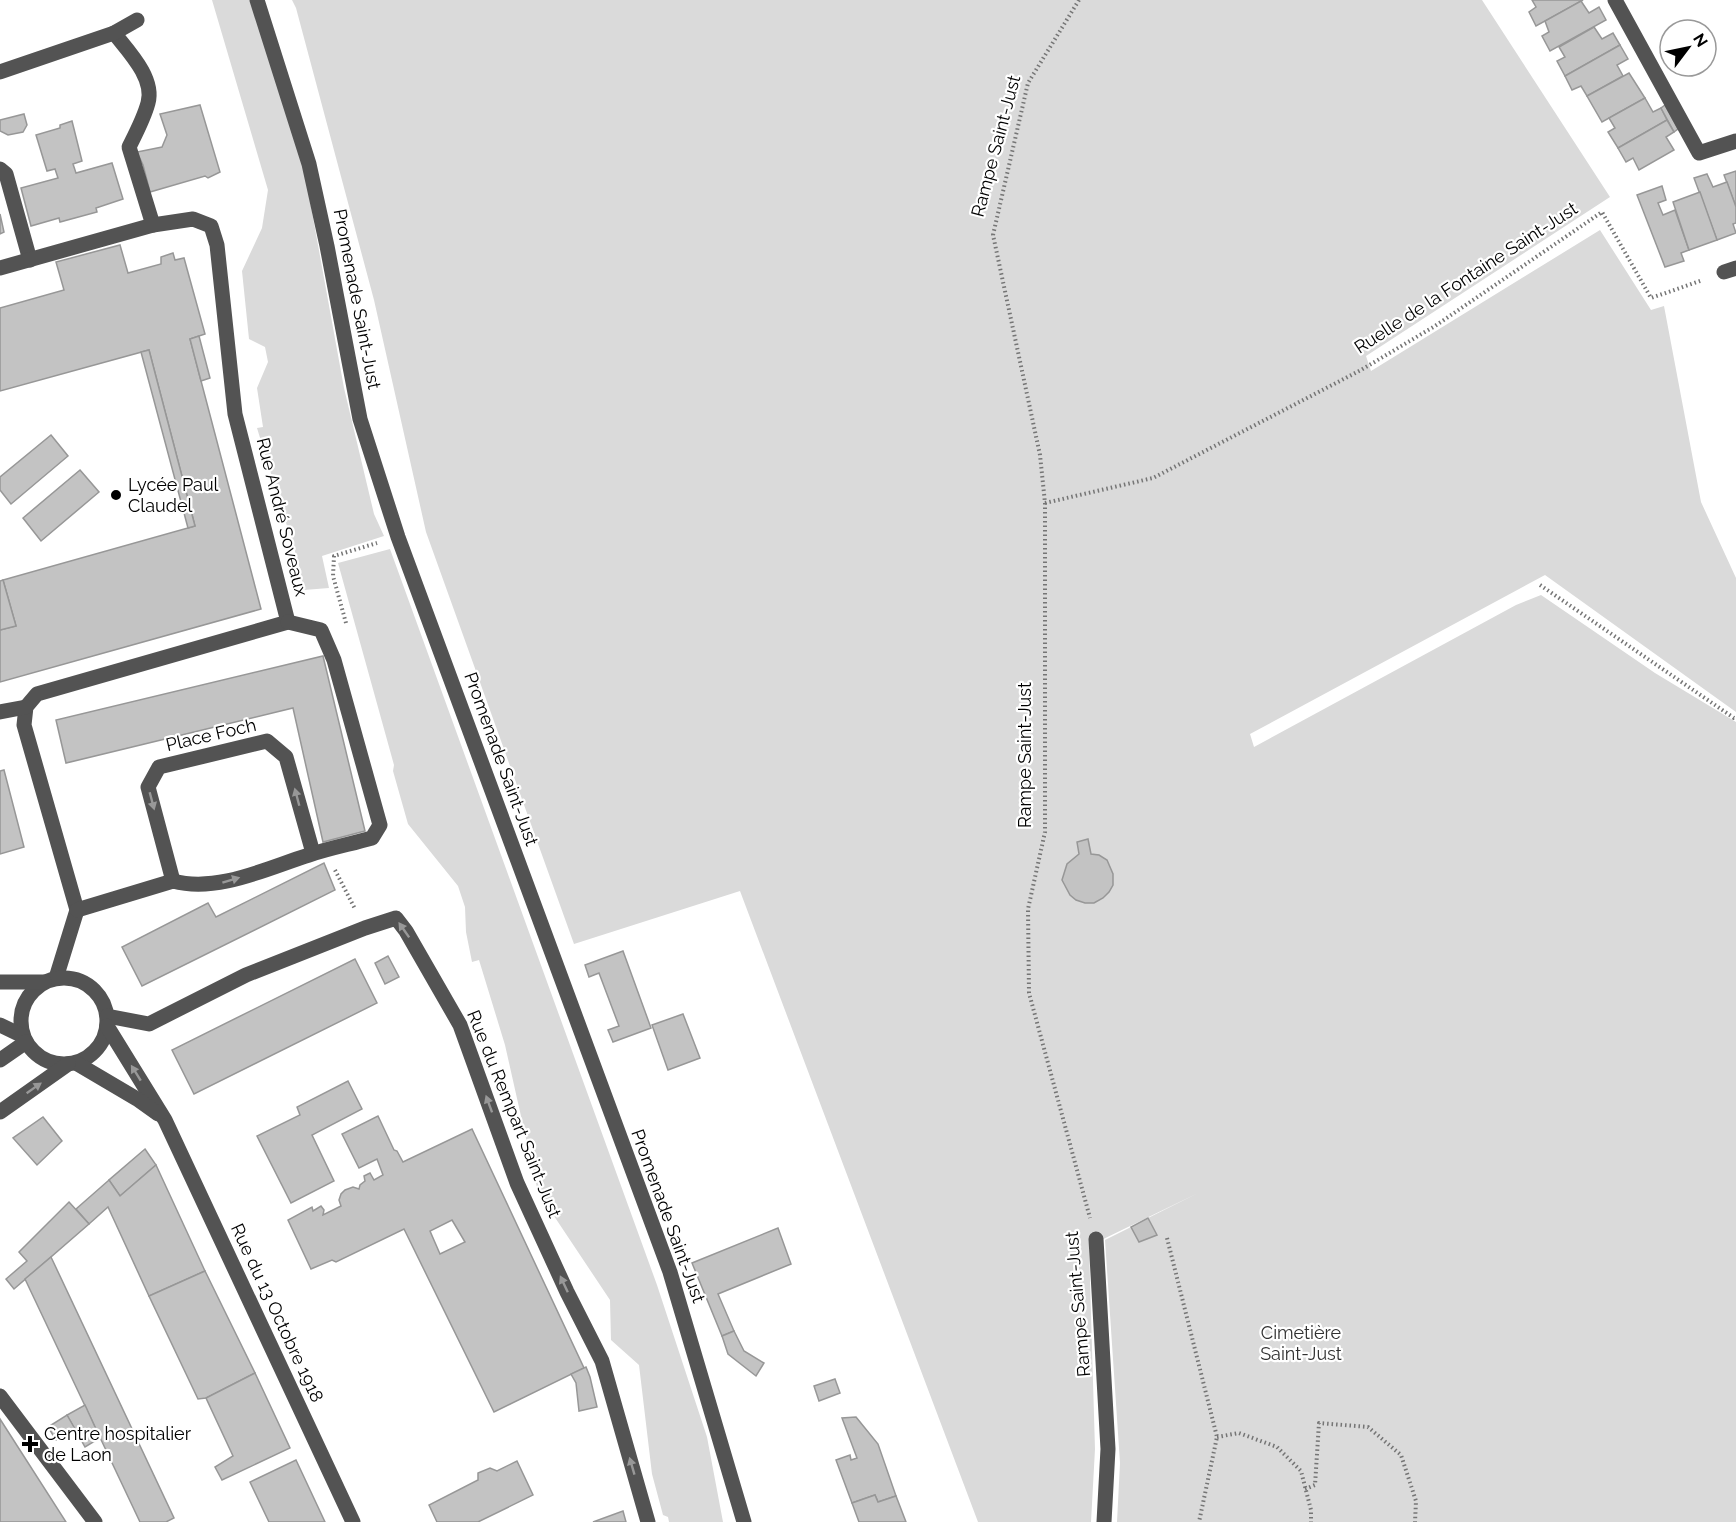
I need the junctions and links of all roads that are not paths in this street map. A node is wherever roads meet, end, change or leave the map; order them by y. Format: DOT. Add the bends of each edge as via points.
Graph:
graph roads {
  1 [pos="256,0"];
  2 [pos="1615,0"];
  3 [pos="137,20"];
  4 [pos="114,33"];
  5 [pos="0,72"];
  6 [pos="1736,141"];
  7 [pos="0,168"];
  8 [pos="153,225"];
  9 [pos="30,260"];
  10 [pos="0,268"];
  11 [pos="288,621"];
  12 [pos="26,707"];
  13 [pos="0,712"];
  14 [pos="319,852"];
  15 [pos="173,881"];
  16 [pos="77,910"];
  17 [pos="50,980"];
  18 [pos="0,982"];
  19 [pos="107,1021"];
  20 [pos="0,1025"];
  21 [pos="25,1039"];
  22 [pos="0,1060"];
  23 [pos="72,1064"];
  24 [pos="0,1112"];
  25 [pos="165,1120"];
  26 [pos="1096,1239"];
  27 [pos="0,1396"];
  28 [pos="95,1522"];
  29 [pos="353,1522"];
  30 [pos="648,1522"];
  31 [pos="744,1522"];
  32 [pos="1104,1522"];
  1 -- 31 [label="street, Promenade Saint-Just" via="309,164 360,419 398,537 670,1272"];
  2 -- 6 [label="street" via="1699,153"];
  3 -- 4 [label="street"];
  4 -- 5 [label="street"];
  4 -- 8 [label="street" via="147,82 149,101 129,147"];
  7 -- 9 [label="street" via="6,174"];
  8 -- 9 [label="street, Rue André Soveaux"];
  8 -- 11 [label="street, Rue André Soveaux" via="193,219 211,226 217,245 235,414"];
  9 -- 10 [label="street, Rue André Soveaux"];
  11 -- 12 [label="street, Rue André Soveaux" via="37,694"];
  11 -- 14 [label="street" via="321,630 334,660 380,825 372,838"];
  12 -- 13 [label="street"];
  12 -- 16 [label="street" via="24,725"];
  15 -- 14 [label="street, one-way" via="186,885 222,883"];
  14 -- 15 [label="street, Place Foch, one-way" via="286,757 267,741 159,767 148,787"];
  15 -- 16 [label="street"];
  16 -- 17 [label="street"];
  17 -- 18 [label="street"];
  17 -- 19 [label="street" via="70,978 83,982 102,1002"];
  17 -- 21 [label="street" via="26,999 20,1023"];
  19 -- 23 [label="street" via="98,1048"];
  25 -- 19 [label="street, Rue du 13 Octobre 1918, one-way"];
  30 -- 19 [label="street, Rue du Rempart Saint-Just, one-way" via="602,1361 517,1184 460,1025 396,918 246,975 149,1024"];
  20 -- 21 [label="street"];
  21 -- 22 [label="street"];
  21 -- 23 [label="street" via="33,1052 44,1059"];
  24 -- 23 [label="street, one-way"];
  23 -- 25 [label="street, Rue du 13 Octobre 1918" via="137,1099"];
  25 -- 29 [label="street, Rue du 13 Octobre 1918"];
  26 -- 32 [label="street, Rampe Saint-Just" via="1108,1449"];
  27 -- 28 [label="street"];
}
